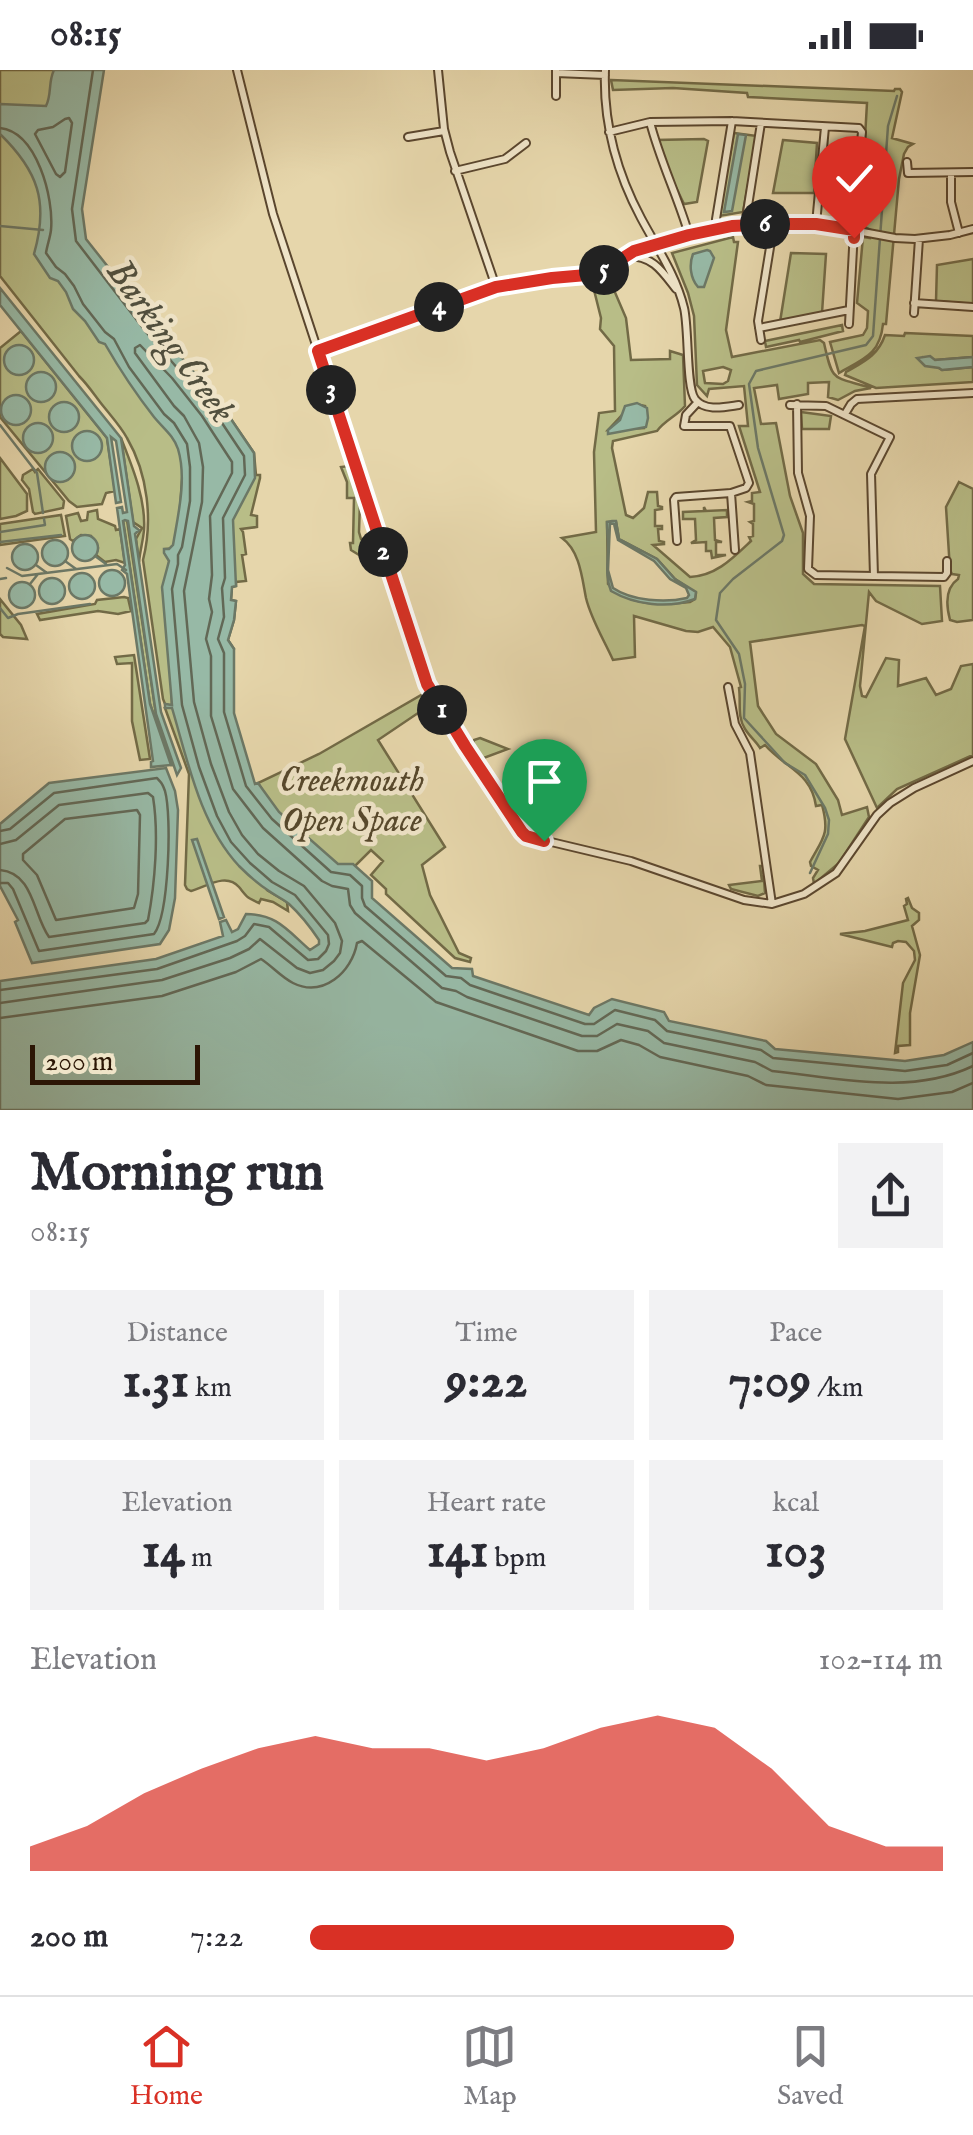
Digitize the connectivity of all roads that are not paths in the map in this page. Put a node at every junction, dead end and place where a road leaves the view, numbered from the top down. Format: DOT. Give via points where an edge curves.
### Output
graph roads {
  1 [pos="236,70"];
  2 [pos="438,70"];
  3 [pos="556,72"];
  4 [pos="605,73"];
  5 [pos="556,96"];
  6 [pos="732,120"];
  7 [pos="650,122"];
  8 [pos="762,122"];
  9 [pos="825,126"];
  10 [pos="444,131"];
  11 [pos="609,132"];
  12 [pos="408,136"];
  13 [pos="526,144"];
  14 [pos="907,162"];
  15 [pos="455,171"];
  16 [pos="973,172"];
  17 [pos="951,173"];
  18 [pos="774,224"];
  19 [pos="816,224"];
  20 [pos="746,225"];
  21 [pos="717,229"];
  22 [pos="973,229"];
  23 [pos="853,230"];
  24 [pos="959,233"];
  25 [pos="689,235"];
  26 [pos="919,239"];
  27 [pos="657,246"];
  28 [pos="624,257"];
  29 [pos="496,287"];
  30 [pos="680,294"];
  31 [pos="914,303"];
  32 [pos="973,307"];
  33 [pos="849,310"];
  34 [pos="914,314"];
  35 [pos="848,324"];
  36 [pos="759,328"];
  37 [pos="761,340"];
  38 [pos="318,351"];
  39 [pos="973,393"];
  40 [pos="698,402"];
  41 [pos="739,405"];
  42 [pos="845,414"];
  43 [pos="730,493"];
  44 [pos="677,541"];
  45 [pos="737,544"];
  46 [pos="947,562"];
  47 [pos="874,576"];
  48 [pos="728,687"];
  49 [pos="973,761"];
  50 [pos="772,904"];
  1 -- 38 [label="street"];
  2 -- 10 [label="street"];
  3 -- 4 [label="street"];
  3 -- 5 [label="street"];
  4 -- 11 [label="street"];
  6 -- 7 [label="street"];
  6 -- 8 [label="street"];
  6 -- 21 [label="street"];
  7 -- 11 [label="street"];
  7 -- 25 [label="street"];
  8 -- 9 [label="street"];
  8 -- 20 [label="street"];
  9 -- 19 [label="street"];
  9 -- 23 [label="street" via="862,132"];
  10 -- 12 [label="street"];
  10 -- 15 [label="street"];
  11 -- 27 [label="street" via="624,186"];
  13 -- 15 [label="street" via="505,158"];
  14 -- 17 [label="street" via="908,172"];
  15 -- 29 [label="street"];
  16 -- 17 [label="street"];
  17 -- 24 [label="street"];
  18 -- 19 [label="street"];
  18 -- 20 [label="street"];
  18 -- 36 [label="street"];
  19 -- 23 [label="street"];
  20 -- 21 [label="street"];
  21 -- 25 [label="street"];
  22 -- 24 [label="street"];
  23 -- 26 [label="street"];
  23 -- 33 [label="street"];
  24 -- 26 [label="street"];
  25 -- 27 [label="street"];
  26 -- 31 [label="street"];
  27 -- 28 [label="street"];
  27 -- 30 [label="street"];
  28 -- 29 [label="street" via="595,274"];
  28 -- 30 [label="street" via="654,262"];
  29 -- 38 [label="street"];
  30 -- 40 [label="street" via="690,390"];
  31 -- 32 [label="street"];
  31 -- 34 [label="street"];
  33 -- 35 [label="street"];
  33 -- 36 [label="street"];
  36 -- 37 [label="street"];
  38 -- 50 [label="street" via="427,684 522,832"];
  39 -- 42 [label="street" via="857,399"];
  40 -- 41 [label="street"];
  40 -- 43 [label="street" via="684,426 730,426 749,483"];
  42 -- 47 [label="street" via="890,437 871,474"];
  42 -- 47 [label="street" via="794,404 798,473 810,516 808,569 816,576"];
  43 -- 44 [label="street" via="676,496"];
  43 -- 45 [label="street"];
  46 -- 47 [label="street" via="944,577"];
  48 -- 50 [label="street" via="735,724 750,753"];
  49 -- 50 [label="street" via="890,803 836,872 804,894"];
}
